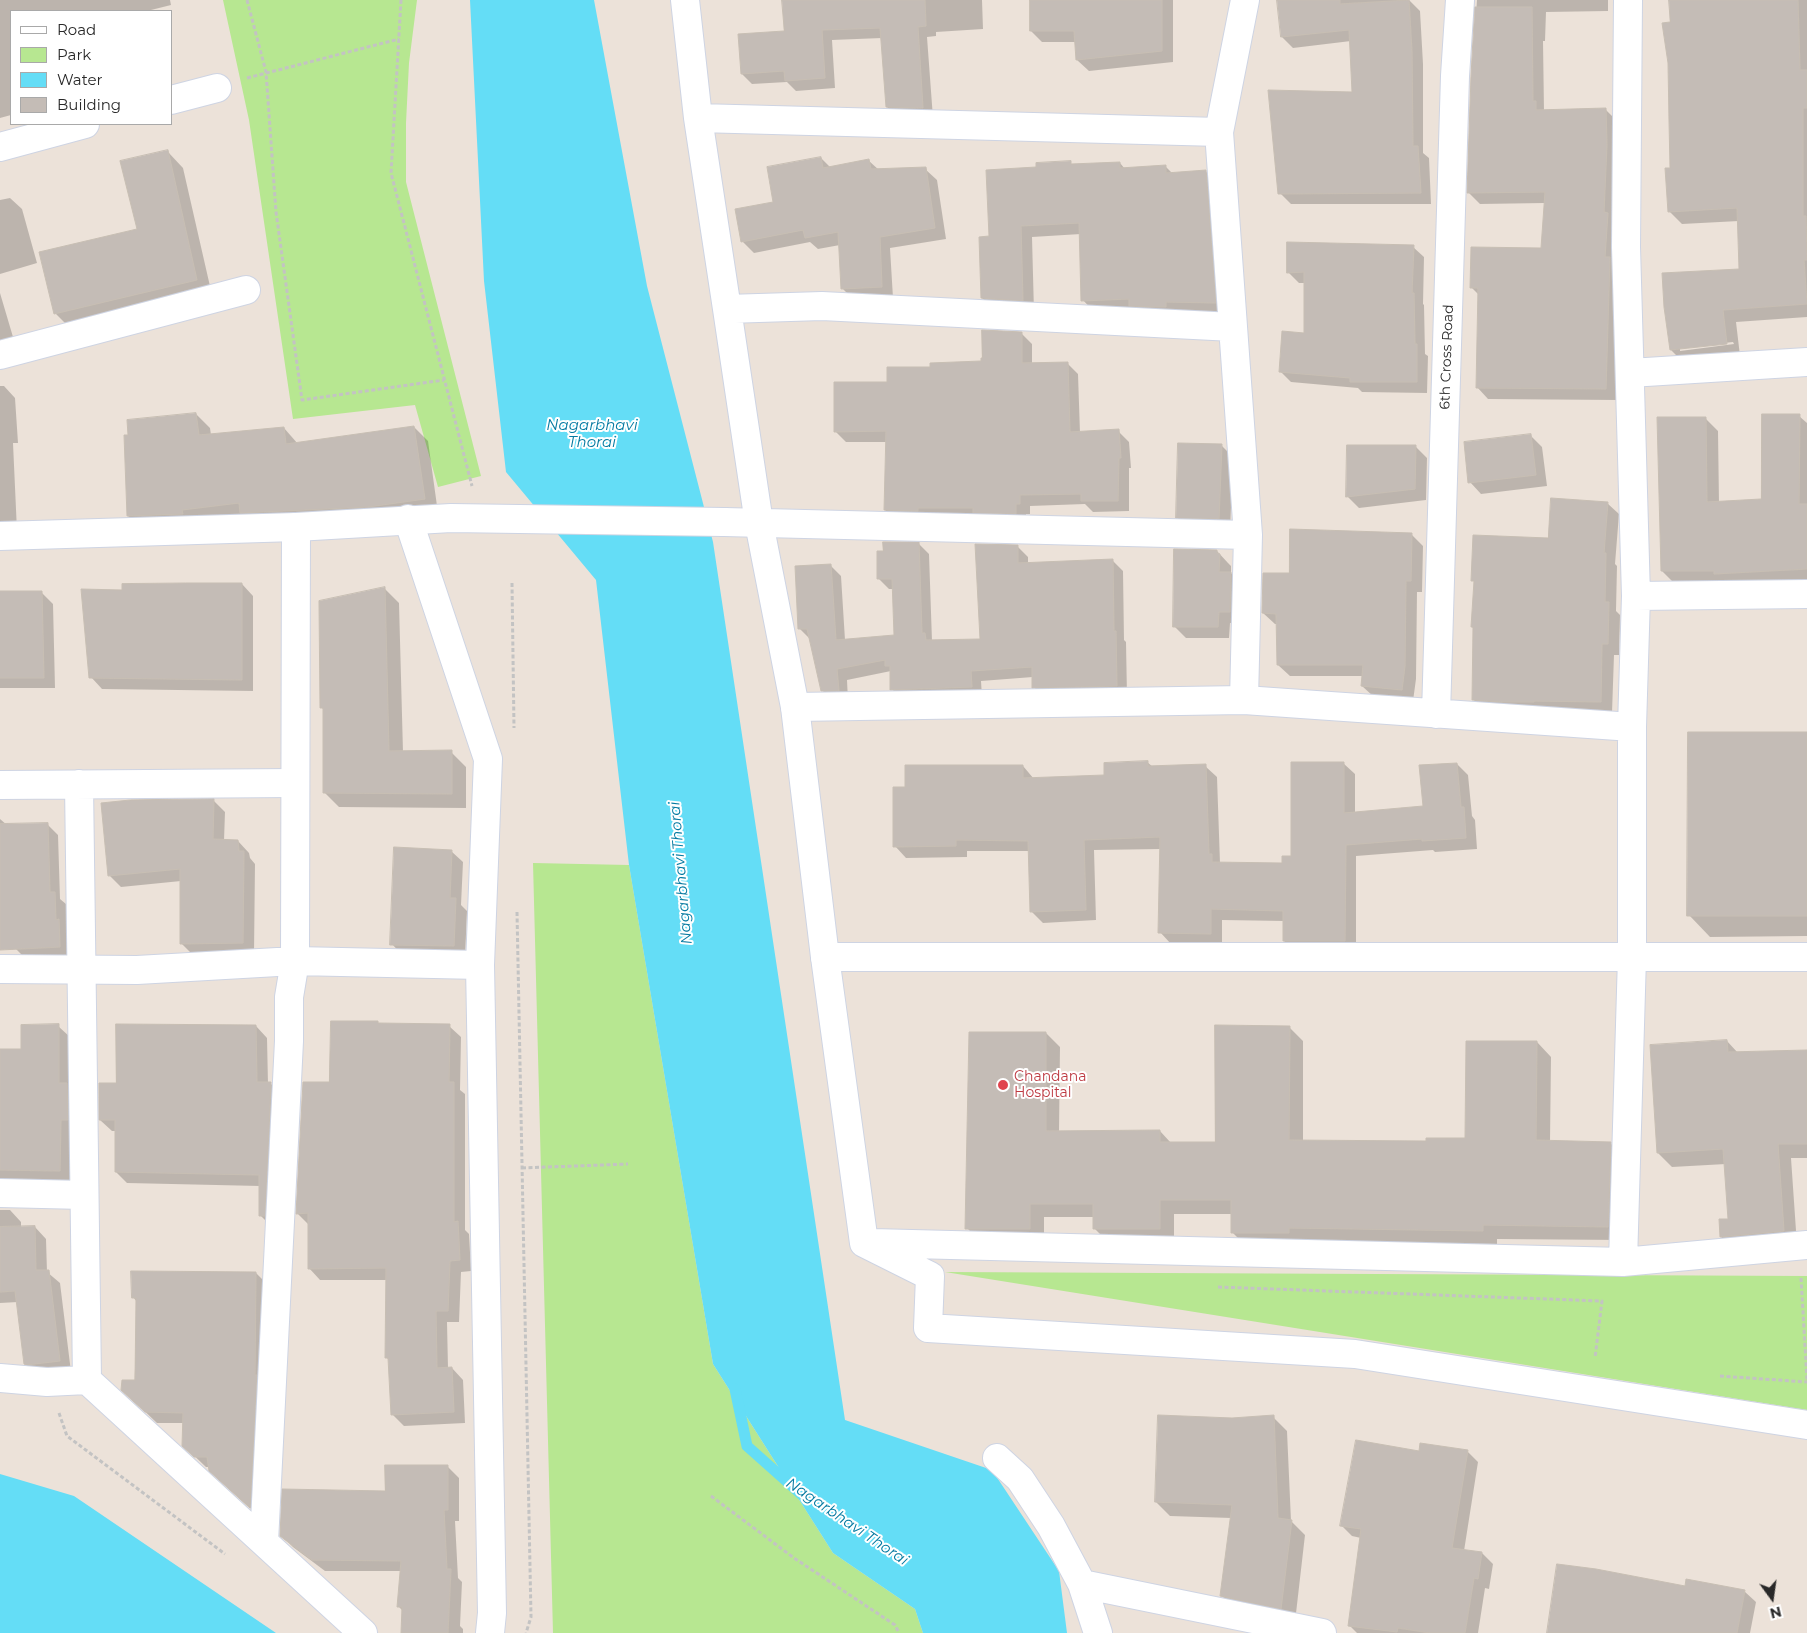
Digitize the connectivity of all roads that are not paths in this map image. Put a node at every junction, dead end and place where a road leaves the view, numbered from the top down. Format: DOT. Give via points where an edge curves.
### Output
graph roads {
  1 [pos="685,0"];
  2 [pos="1245,0"];
  3 [pos="1460,0"];
  4 [pos="1628,0"];
  5 [pos="217,88"];
  6 [pos="172,100"];
  7 [pos="698,118"];
  8 [pos="81,125"];
  9 [pos="1218,132"];
  10 [pos="0,147"];
  11 [pos="246,290"];
  12 [pos="728,308"];
  13 [pos="1232,328"];
  14 [pos="0,355"];
  15 [pos="1807,362"];
  16 [pos="1630,373"];
  17 [pos="408,519"];
  18 [pos="759,523"];
  19 [pos="296,528"];
  20 [pos="0,536"];
  21 [pos="1248,536"];
  22 [pos="1807,594"];
  23 [pos="1636,596"];
  24 [pos="1244,700"];
  25 [pos="794,707"];
  26 [pos="1436,714"];
  27 [pos="1632,726"];
  28 [pos="295,783"];
  29 [pos="79,784"];
  30 [pos="0,785"];
  31 [pos="825,957"];
  32 [pos="1632,957"];
  33 [pos="1807,957"];
  34 [pos="295,961"];
  35 [pos="480,965"];
  36 [pos="0,969"];
  37 [pos="81,969"];
  38 [pos="0,1193"];
  39 [pos="84,1194"];
  40 [pos="864,1243"];
  41 [pos="1803,1245"];
  42 [pos="1623,1262"];
  43 [pos="0,1378"];
  44 [pos="86,1380"];
  45 [pos="1807,1425"];
  46 [pos="997,1458"];
  47 [pos="264,1542"];
  48 [pos="1082,1584"];
  49 [pos="363,1633"];
  50 [pos="490,1633"];
  51 [pos="1098,1633"];
  52 [pos="1322,1633"];
  1 -- 7 [label="street"];
  2 -- 9 [label="street"];
  3 -- 26 [label="street, 6th Cross Road"];
  4 -- 16 [label="street" via="1626,247"];
  5 -- 6 [label="street"];
  7 -- 9 [label="street"];
  7 -- 12 [label="street"];
  8 -- 10 [label="street"];
  9 -- 13 [label="street"];
  11 -- 14 [label="street"];
  12 -- 13 [label="street" via="822,306"];
  12 -- 18 [label="street"];
  13 -- 21 [label="street"];
  15 -- 16 [label="street"];
  16 -- 23 [label="street"];
  17 -- 18 [label="street"];
  17 -- 19 [label="street"];
  17 -- 35 [label="street" via="488,759"];
  18 -- 21 [label="street"];
  18 -- 25 [label="street"];
  19 -- 20 [label="street"];
  19 -- 28 [label="street"];
  21 -- 24 [label="street"];
  22 -- 23 [label="street"];
  23 -- 27 [label="street"];
  24 -- 25 [label="street"];
  24 -- 26 [label="street"];
  25 -- 31 [label="street"];
  26 -- 27 [label="street"];
  27 -- 32 [label="street"];
  28 -- 29 [label="street"];
  28 -- 34 [label="street"];
  29 -- 30 [label="street"];
  29 -- 37 [label="street"];
  31 -- 32 [label="street"];
  31 -- 40 [label="street"];
  32 -- 33 [label="street"];
  32 -- 42 [label="street"];
  34 -- 35 [label="street"];
  34 -- 37 [label="street" via="137,970"];
  34 -- 47 [label="street" via="289,997"];
  35 -- 50 [label="street"];
  36 -- 37 [label="street"];
  37 -- 39 [label="street"];
  38 -- 39 [label="street"];
  39 -- 44 [label="street"];
  40 -- 42 [label="street"];
  40 -- 45 [label="street" via="930,1276 928,1328 1355,1354"];
  41 -- 42 [label="street"];
  43 -- 44 [label="street" via="47,1382"];
  44 -- 47 [label="street"];
  46 -- 48 [label="street" via="1020,1479 1051,1526"];
  47 -- 49 [label="street"];
  48 -- 51 [label="street"];
  48 -- 52 [label="street"];
}
